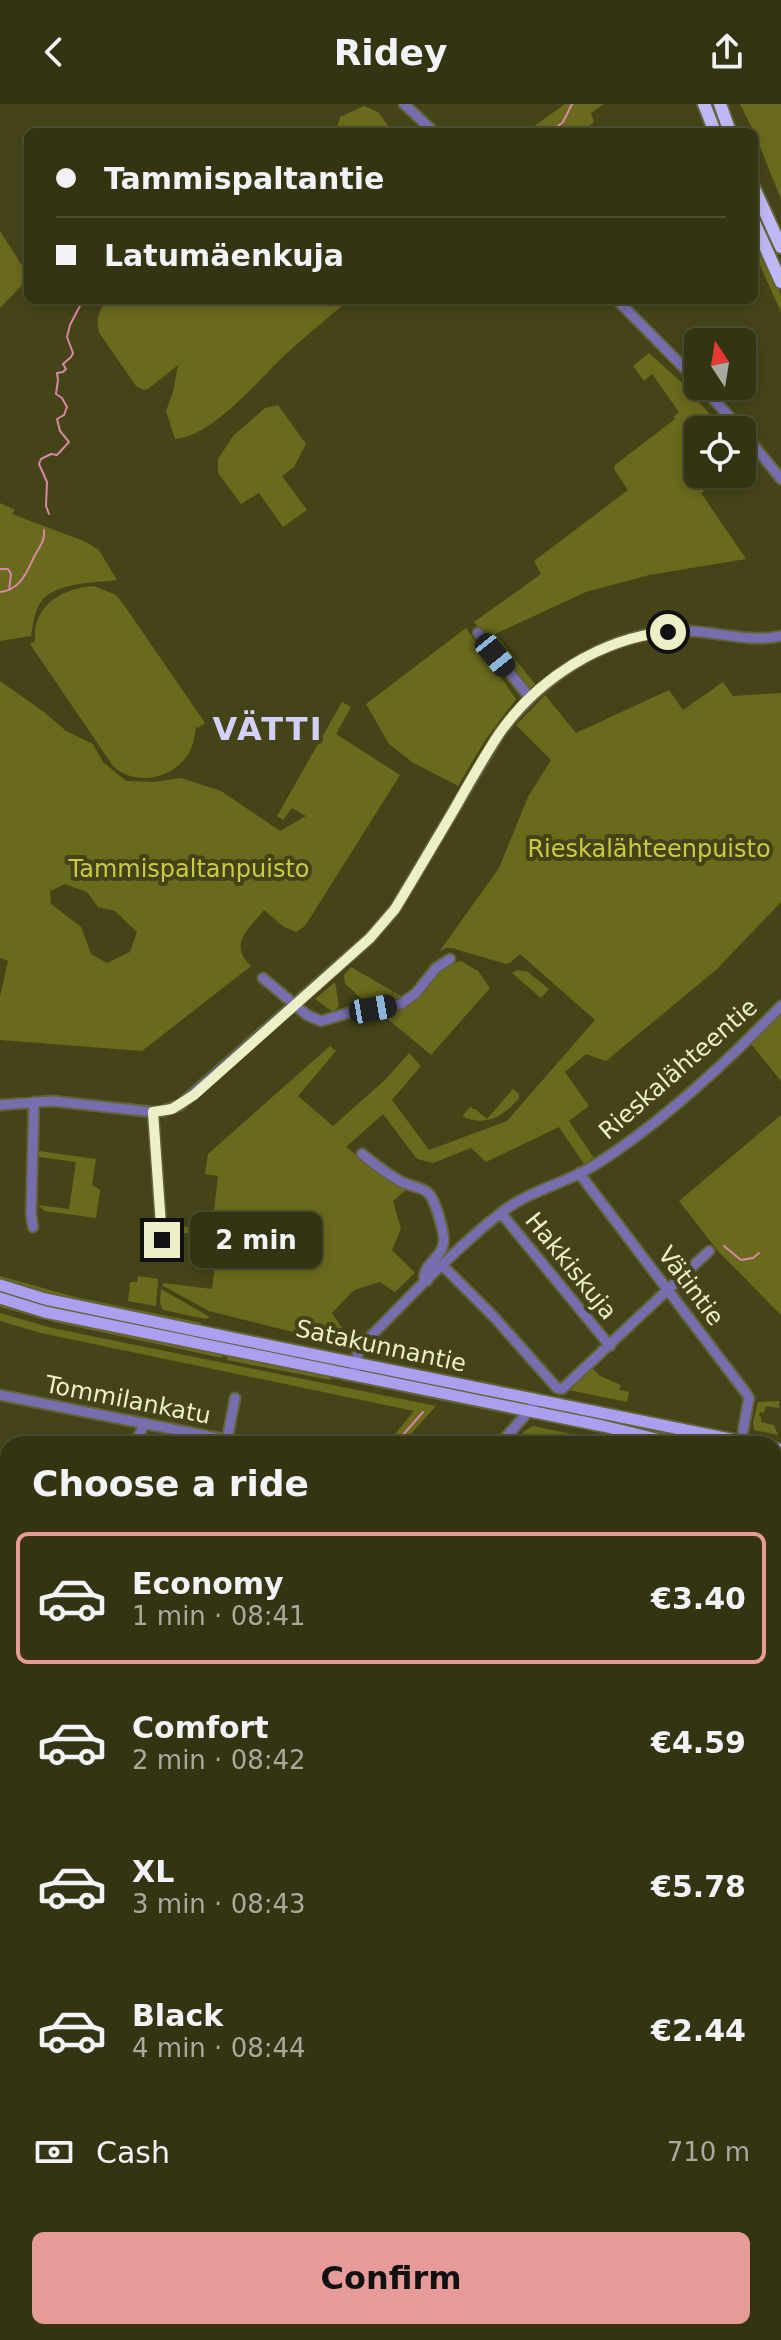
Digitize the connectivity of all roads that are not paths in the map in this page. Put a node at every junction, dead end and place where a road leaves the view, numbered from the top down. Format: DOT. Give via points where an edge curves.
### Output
graph roads {
  1 [pos="404,104"];
  2 [pos="704,104"];
  3 [pos="720,104"];
  4 [pos="430,128"];
  5 [pos="713,128"];
  6 [pos="729,128"];
  7 [pos="758,197"];
  8 [pos="758,231"];
  9 [pos="781,247"];
  10 [pos="781,282"];
  11 [pos="621,304"];
  12 [pos="684,368"];
  13 [pos="715,400"];
  14 [pos="729,416"];
  15 [pos="756,448"];
  16 [pos="781,479"];
  17 [pos="478,633"];
  18 [pos="781,636"];
  19 [pos="530,698"];
  20 [pos="450,959"];
  21 [pos="263,978"];
  22 [pos="296,1005"];
  23 [pos="781,1006"];
  24 [pos="34,1102"];
  25 [pos="0,1105"];
  26 [pos="153,1112"];
  27 [pos="362,1154"];
  28 [pos="579,1173"];
  29 [pos="501,1213"];
  30 [pos="33,1227"];
  31 [pos="162,1240"];
  32 [pos="709,1251"];
  33 [pos="443,1266"];
  34 [pos="427,1281"];
  35 [pos="0,1285"];
  36 [pos="668,1288"];
  37 [pos="0,1298"];
  38 [pos="610,1346"];
  39 [pos="354,1370"];
  40 [pos="0,1395"];
  41 [pos="235,1398"];
  42 [pos="538,1401"];
  43 [pos="529,1411"];
  44 [pos="144,1423"];
  45 [pos="681,1430"];
  46 [pos="743,1431"];
  47 [pos="138,1436"];
  48 [pos="207,1436"];
  49 [pos="228,1436"];
  50 [pos="507,1436"];
  51 [pos="641,1436"];
  52 [pos="679,1436"];
  53 [pos="712,1436"];
  1 -- 4 [label="street"];
  2 -- 5 [label="highway"];
  3 -- 6 [label="highway"];
  7 -- 9 [label="highway"];
  8 -- 10 [label="highway"];
  11 -- 12 [label="street"];
  13 -- 14 [label="street"];
  15 -- 16 [label="street"];
  17 -- 19 [label="street"];
  18 -- 19 [label="street" via="750,639 684,631 645,635 576,663"];
  19 -- 22 [label="street" via="499,734 395,909"];
  20 -- 22 [label="street" via="406,1002 321,1021"];
  21 -- 22 [label="street"];
  22 -- 26 [label="street" via="186,1101"];
  23 -- 28 [label="street, Rieskalähteentie" via="681,1100"];
  24 -- 25 [label="street"];
  24 -- 26 [label="street"];
  24 -- 30 [label="street"];
  26 -- 31 [label="street"];
  27 -- 34 [label="street" via="396,1179 426,1190 433,1200 444,1244 426,1266"];
  28 -- 29 [label="street, Rieskalähteentie"];
  28 -- 36 [label="street, Vätintie"];
  29 -- 33 [label="street, Rieskalähteentie"];
  29 -- 38 [label="street, Hakkiskuja"];
  32 -- 36 [label="street"];
  33 -- 34 [label="street, Rieskalähteentie"];
  33 -- 38 [label="street" via="557,1388"];
  34 -- 39 [label="street, Rieskalähteentie" via="365,1342"];
  35 -- 39 [label="main road, Satakunnantie"];
  36 -- 38 [label="street"];
  36 -- 46 [label="street, Vätintie" via="749,1398"];
  37 -- 39 [label="main road, Satakunnantie" via="45,1312"];
  39 -- 42 [label="main road, Satakunnantie"];
  39 -- 43 [label="main road, Satakunnantie"];
  40 -- 44 [label="street, Tommilankatu"];
  41 -- 49 [label="street"];
  42 -- 43 [label="street"];
  42 -- 45 [label="main road, Satakunnantie"];
  43 -- 50 [label="street"];
  43 -- 51 [label="main road, Satakunnantie"];
  44 -- 47 [label="street"];
  44 -- 48 [label="street, Tommilankatu"];
  45 -- 52 [label="street"];
  45 -- 53 [label="main road, Satakunnantie"];
}
